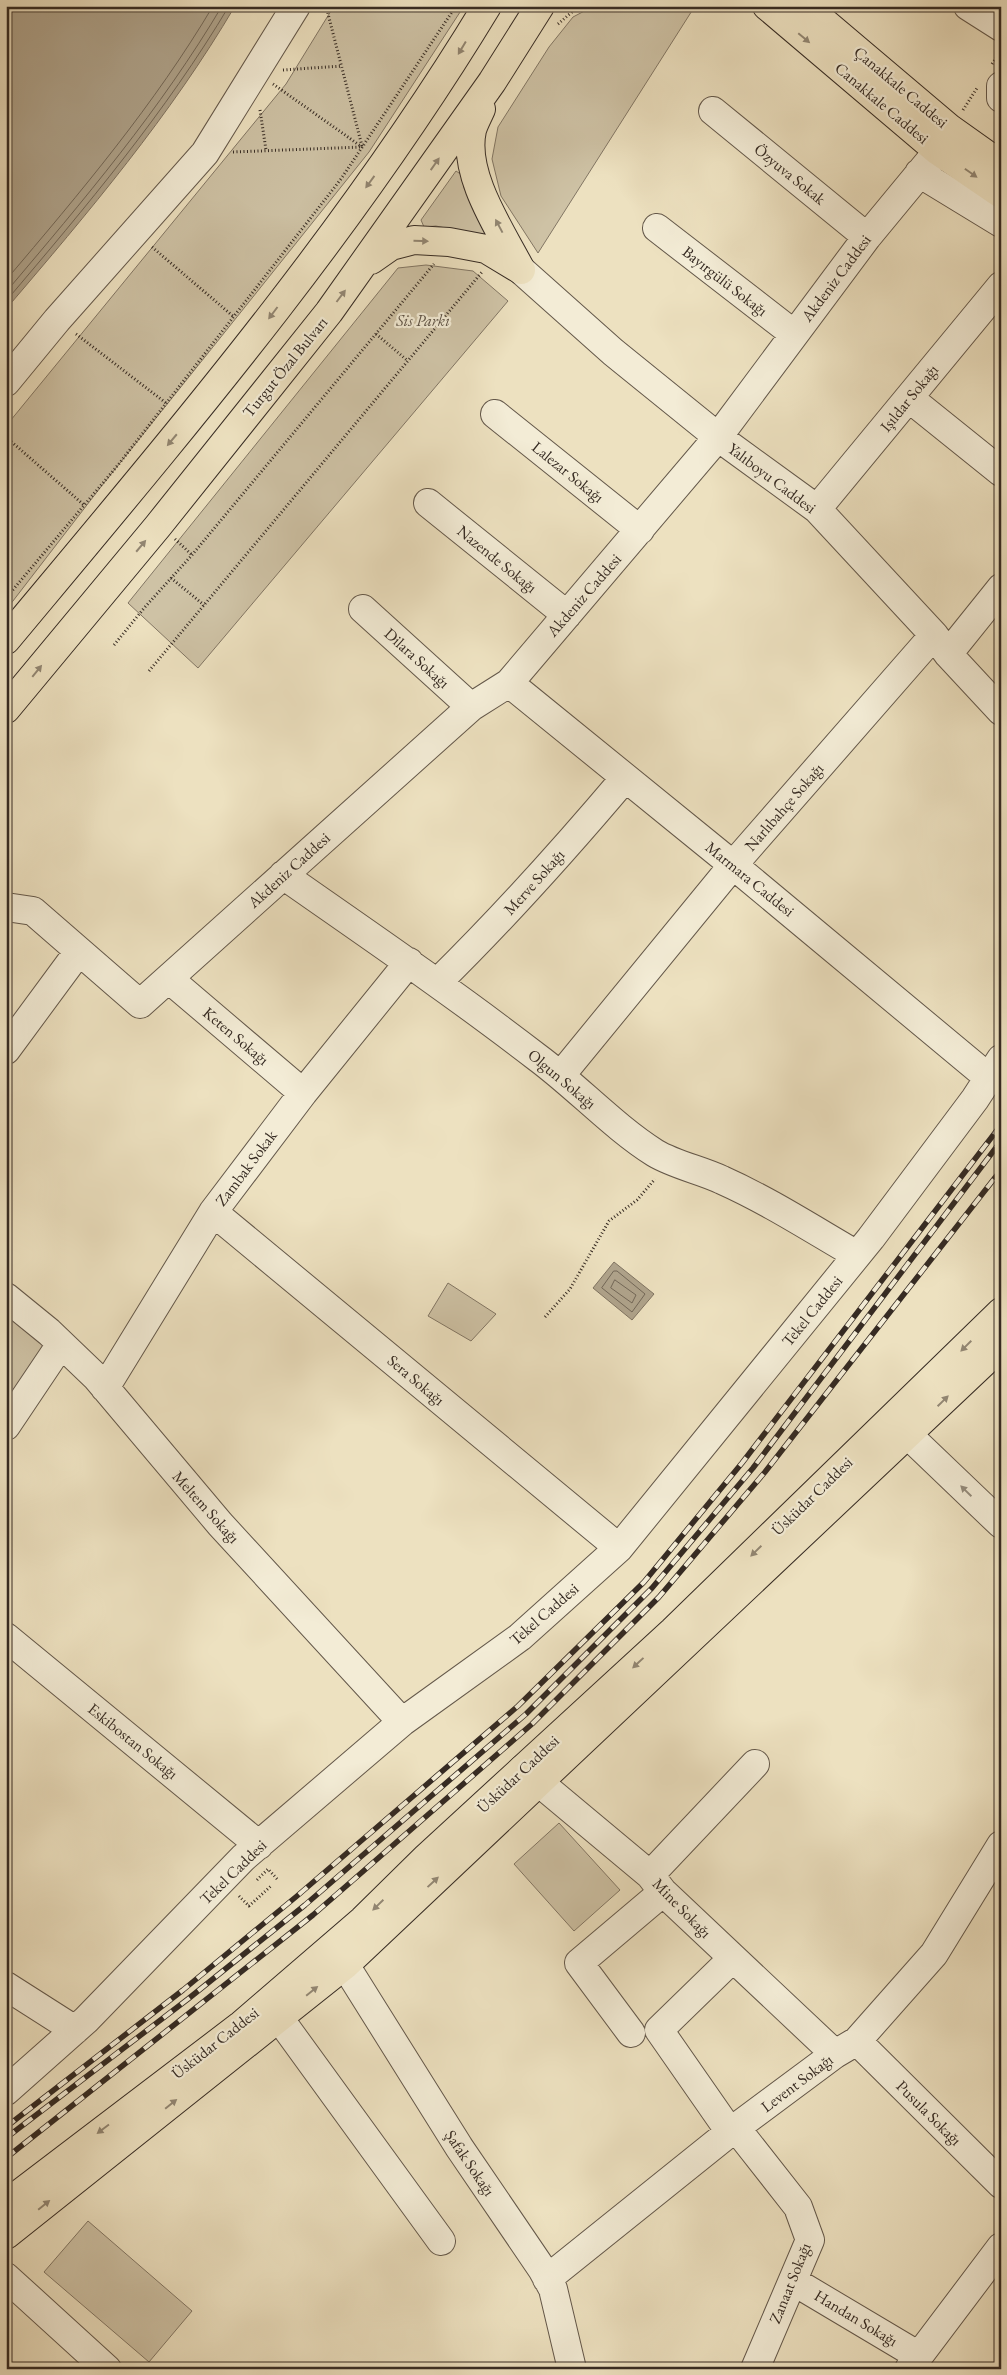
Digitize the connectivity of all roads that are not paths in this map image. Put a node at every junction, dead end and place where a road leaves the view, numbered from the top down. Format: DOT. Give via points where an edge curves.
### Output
graph roads {
  1 [pos="296,6"];
  2 [pos="487,6"];
  3 [pos="556,6"];
  4 [pos="767,6"];
  5 [pos="805,6"];
  6 [pos="968,6"];
  7 [pos="533,16"];
  8 [pos="1001,26"];
  9 [pos="492,82"];
  10 [pos="713,111"];
  11 [pos="938,151"];
  12 [pos="1001,165"];
  13 [pos="919,173"];
  14 [pos="1001,194"];
  15 [pos="1001,223"];
  16 [pos="656,228"];
  17 [pos="867,237"];
  18 [pos="362,267"];
  19 [pos="521,270"];
  20 [pos="1001,286"];
  21 [pos="794,334"];
  22 [pos="6,382"];
  23 [pos="908,398"];
  24 [pos="495,414"];
  25 [pos="718,437"];
  26 [pos="1001,472"];
  27 [pos="428,503"];
  28 [pos="817,510"];
  29 [pos="640,530"];
  30 [pos="1001,588"];
  31 [pos="363,608"];
  32 [pos="567,615"];
  33 [pos="6,640"];
  34 [pos="941,644"];
  35 [pos="509,683"];
  36 [pos="471,707"];
  37 [pos="6,709"];
  38 [pos="1001,711"];
  39 [pos="625,778"];
  40 [pos="733,865"];
  41 [pos="283,875"];
  42 [pos="6,907"];
  43 [pos="79,951"];
  44 [pos="409,962"];
  45 [pos="168,978"];
  46 [pos="438,982"];
  47 [pos="6,1050"];
  48 [pos="995,1069"];
  49 [pos="561,1075"];
  50 [pos="303,1092"];
  51 [pos="213,1212"];
  52 [pos="857,1255"];
  53 [pos="6,1297"];
  54 [pos="1001,1312"];
  55 [pos="61,1344"];
  56 [pos="1001,1346"];
  57 [pos="105,1388"];
  58 [pos="6,1426"];
  59 [pos="900,1427"];
  60 [pos="1001,1524"];
  61 [pos="619,1548"];
  62 [pos="6,1637"];
  63 [pos="402,1722"];
  64 [pos="755,1764"];
  65 [pos="531,1775"];
  66 [pos="259,1845"];
  67 [pos="1001,1845"];
  68 [pos="657,1884"];
  69 [pos="733,1958"];
  70 [pos="345,1966"];
  71 [pos="6,1986"];
  72 [pos="279,2018"];
  73 [pos="75,2030"];
  74 [pos="631,2033"];
  75 [pos="846,2048"];
  76 [pos="6,2091"];
  77 [pos="733,2130"];
  78 [pos="1001,2184"];
  79 [pos="6,2204"];
  80 [pos="6,2235"];
  81 [pos="441,2241"];
  82 [pos="1001,2247"];
  83 [pos="6,2277"];
  84 [pos="547,2279"];
  85 [pos="793,2281"];
  86 [pos="914,2362"];
  87 [pos="107,2369"];
  88 [pos="572,2369"];
  89 [pos="756,2369"];
  1 -- 22 [label="street" via="205,153"];
  2 -- 33 [label="main road, one-way" via="403,137 267,321"];
  3 -- 7 [label="main road"];
  4 -- 11 [label="main road, Canakkale Caddesi, one-way"];
  5 -- 12 [label="main road, Çanakkale Caddesi" via="949,128"];
  6 -- 8 [label="street"];
  7 -- 9 [label="main road, Turgut Özal Bulvarı"];
  18 -- 9 [label="main road, Turgut Özal Bulvarı, one-way"];
  19 -- 9 [label="main road, one-way" via="478,188 471,152 472,131"];
  10 -- 17 [label="street, Özyuva Sokak"];
  11 -- 13 [label="street, Akdeniz Caddesi"];
  11 -- 14 [label="main road, Canakkale Caddesi, one-way"];
  13 -- 15 [label="street"];
  13 -- 17 [label="street, Akdeniz Caddesi"];
  16 -- 21 [label="street, Bayırgülü Sokağı"];
  17 -- 21 [label="street, Akdeniz Caddesi"];
  18 -- 19 [label="main road, one-way" via="391,246 414,240 486,249"];
  37 -- 18 [label="main road, Turgut Özal Bulvarı, one-way" via="176,504"];
  19 -- 25 [label="street, Yalıboyu Caddesi" via="613,352"];
  20 -- 23 [label="street, Işıldar Sokağı"];
  21 -- 25 [label="street, Akdeniz Caddesi"];
  23 -- 26 [label="street"];
  23 -- 28 [label="street, Işıldar Sokağı"];
  24 -- 29 [label="street, Lalezar Sokağı"];
  25 -- 28 [label="street, Yalıboyu Caddesi"];
  25 -- 29 [label="street, Akdeniz Caddesi"];
  27 -- 32 [label="street, Nazende Sokağı"];
  28 -- 34 [label="street, Yalıboyu Caddesi"];
  29 -- 32 [label="street, Akdeniz Caddesi"];
  30 -- 34 [label="street, Narlıbahçe Sokağı"];
  31 -- 36 [label="street, Dilara Sokağı"];
  32 -- 35 [label="street, Akdeniz Caddesi"];
  34 -- 38 [label="street, Yalıboyu Caddesi"];
  34 -- 40 [label="street, Narlıbahçe Sokağı"];
  35 -- 36 [label="street, Akdeniz Caddesi"];
  35 -- 39 [label="street, Marmara Caddesi"];
  36 -- 41 [label="street, Akdeniz Caddesi"];
  39 -- 40 [label="street, Marmara Caddesi"];
  39 -- 46 [label="street, Merve Sokağı" via="550,866"];
  40 -- 48 [label="street, Marmara Caddesi"];
  40 -- 49 [label="street, Narlıbahçe Sokağı"];
  41 -- 44 [label="street, Olgun Sokağı"];
  41 -- 45 [label="street, Akdeniz Caddesi"];
  42 -- 43 [label="street" via="33,911"];
  43 -- 45 [label="street, Akdeniz Caddesi" via="140,1004"];
  43 -- 47 [label="street"];
  44 -- 46 [label="street, Olgun Sokağı"];
  44 -- 50 [label="street, Zambak Sokak"];
  45 -- 50 [label="street, Keten Sokağı"];
  46 -- 49 [label="street, Olgun Sokağı"];
  48 -- 52 [label="street, Tekel Caddesi"];
  49 -- 52 [label="street, Olgun Sokağı" via="656,1154 721,1179 778,1207"];
  50 -- 51 [label="street, Zambak Sokak"];
  51 -- 57 [label="street, Zambak Sokak"];
  51 -- 61 [label="street, Sera Sokağı"];
  52 -- 61 [label="street, Tekel Caddesi"];
  53 -- 55 [label="street, Meltem Sokağı"];
  54 -- 59 [label="main road, Üsküdar Caddesi, one-way"];
  55 -- 57 [label="street, Meltem Sokağı"];
  55 -- 58 [label="street"];
  59 -- 56 [label="main road, Üsküdar Caddesi, one-way"];
  57 -- 63 [label="street, Meltem Sokağı" via="220,1524"];
  60 -- 59 [label="street, one-way"];
  59 -- 65 [label="main road, Üsküdar Caddesi"];
  61 -- 63 [label="street, Tekel Caddesi" via="520,1637"];
  62 -- 66 [label="street, Eskibostan Sokağı"];
  63 -- 66 [label="street, Tekel Caddesi"];
  64 -- 68 [label="street"];
  65 -- 68 [label="street, Mine Sokağı"];
  70 -- 65 [label="main road, Üsküdar Caddesi, one-way"];
  65 -- 79 [label="main road, Üsküdar Caddesi, one-way" via="240,2026"];
  66 -- 73 [label="street, Tekel Caddesi"];
  67 -- 75 [label="street, Levent Sokağı" via="934,1954"];
  68 -- 69 [label="street, Mine Sokağı"];
  68 -- 74 [label="street" via="579,1963"];
  69 -- 75 [label="street, Mine Sokağı"];
  69 -- 77 [label="street, Zanaat Sokağı" via="659,2030"];
  72 -- 70 [label="main road, Üsküdar Caddesi, one-way"];
  70 -- 84 [label="street, Şafak Sokağı" via="459,2148"];
  71 -- 73 [label="street"];
  80 -- 72 [label="main road, Üsküdar Caddesi, one-way"];
  72 -- 81 [label="street"];
  73 -- 76 [label="street, Tekel Caddesi"];
  75 -- 77 [label="street, Levent Sokağı"];
  75 -- 78 [label="street, Pusula Sokağı"];
  77 -- 84 [label="street, Levent Sokağı"];
  77 -- 85 [label="street, Zanaat Sokağı" via="798,2207 810,2240"];
  82 -- 86 [label="street"];
  83 -- 87 [label="street"];
  84 -- 88 [label="street, Şafak Sokağı" via="553,2290"];
  85 -- 86 [label="street, Handan Sokağı"];
  85 -- 89 [label="street, Zanaat Sokağı"];
}
